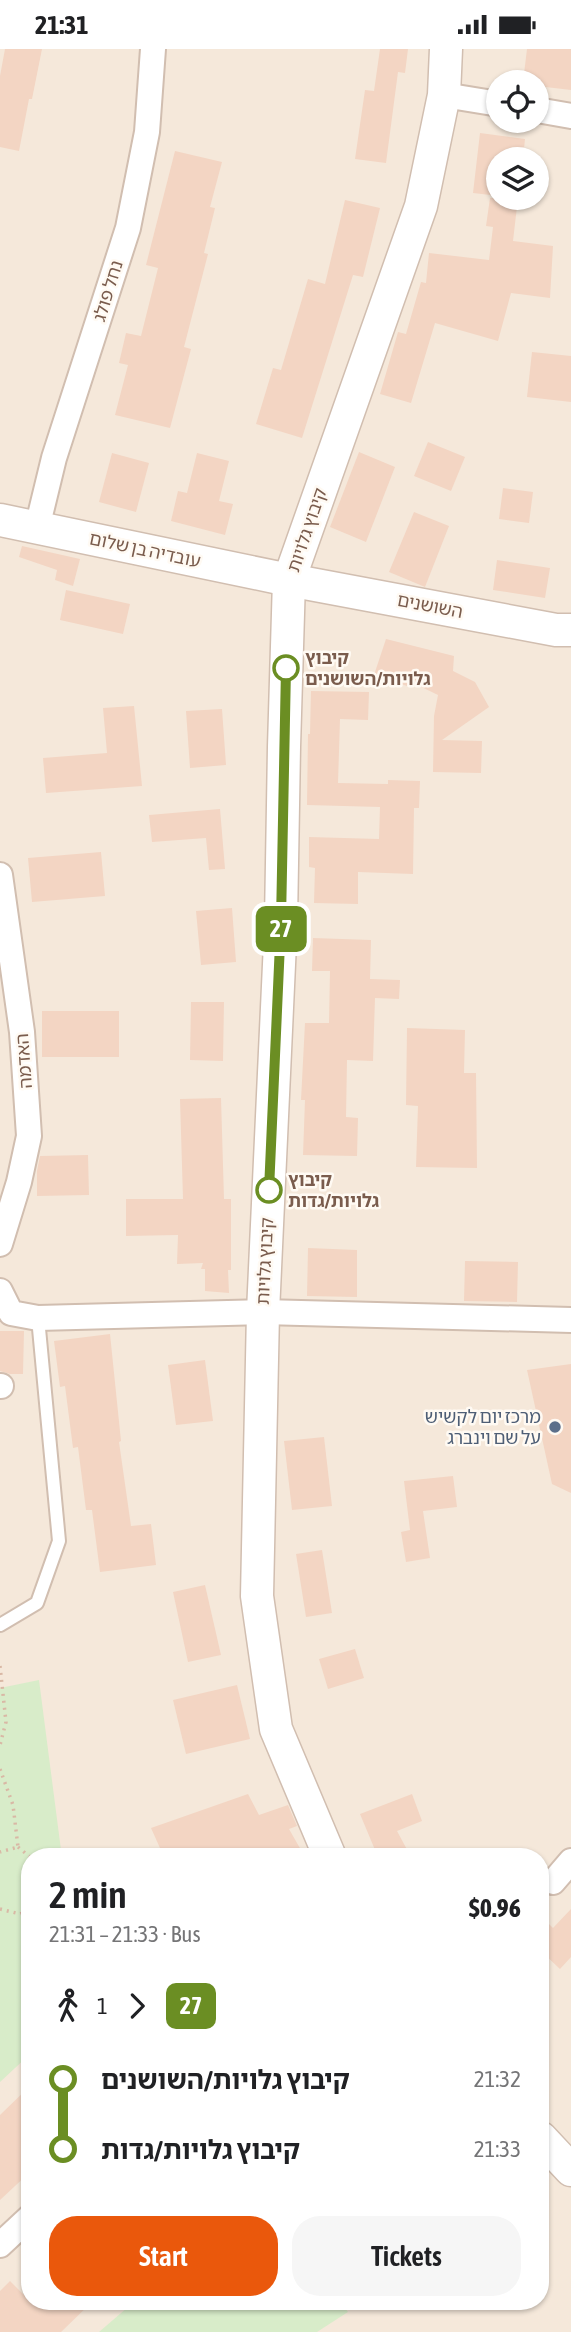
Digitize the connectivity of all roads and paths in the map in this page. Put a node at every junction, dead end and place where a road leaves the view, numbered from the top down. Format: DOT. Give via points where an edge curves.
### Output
graph roads {
  1 [pos="153,49"];
  2 [pos="446,49"];
  3 [pos="443,95"];
  4 [pos="486,102"];
  5 [pos="549,112"];
  6 [pos="571,116"];
  7 [pos="0,520"];
  8 [pos="37,528"];
  9 [pos="289,580"];
  10 [pos="571,631"];
  11 [pos="0,875"];
  12 [pos="0,1244"];
  13 [pos="0,1291"];
  14 [pos="263,1312"];
  15 [pos="38,1318"];
  16 [pos="571,1321"];
  17 [pos="0,1625"];
  18 [pos="0,1666"];
  19 [pos="0,1745"];
  20 [pos="0,1769"];
  21 [pos="18,1847"];
  22 [pos="326,1848"];
  23 [pos="21,1850"];
  24 [pos="0,1852"];
  25 [pos="571,1861"];
  26 [pos="553,1882"];
  27 [pos="0,1909"];
  28 [pos="21,1914"];
  29 [pos="549,2147"];
  30 [pos="571,2170"];
  31 [pos="21,2225"];
  32 [pos="0,2245"];
  1 -- 8 [label="street, נחל פולג" via="147,132 128,228 54,458"];
  2 -- 3 [label="street, קיבוץ גלויות"];
  3 -- 4 [label="street"];
  3 -- 9 [label="street, קיבוץ גלויות" via="421,206"];
  5 -- 6 [label="street"];
  7 -- 8 [label="street, עובדיה בן שלום"];
  8 -- 9 [label="street, עובדיה בן שלום"];
  9 -- 10 [label="street, השושנים"];
  9 -- 14 [label="street, קיבוץ גלויות" via="281,921"];
  11 -- 12 [label="street, האדמה" via="22,1032 29,1136"];
  13 -- 15 [label="street" via="11,1313"];
  14 -- 15 [label="street"];
  14 -- 16 [label="street"];
  14 -- 22 [label="street, קיבוץ גלויות" via="257,1596 276,1730"];
  15 -- 17 [label="lane" via="59,1541 37,1602"];
  18 -- 19 [label="path" via="6,1722"];
  20 -- 21 [label="path" via="13,1805"];
  21 -- 23 [label="path"];
  21 -- 24 [label="path"];
  25 -- 26 [label="street"];
  27 -- 28 [label="path"];
  29 -- 30 [label="street"];
  31 -- 32 [label="street"];
}
